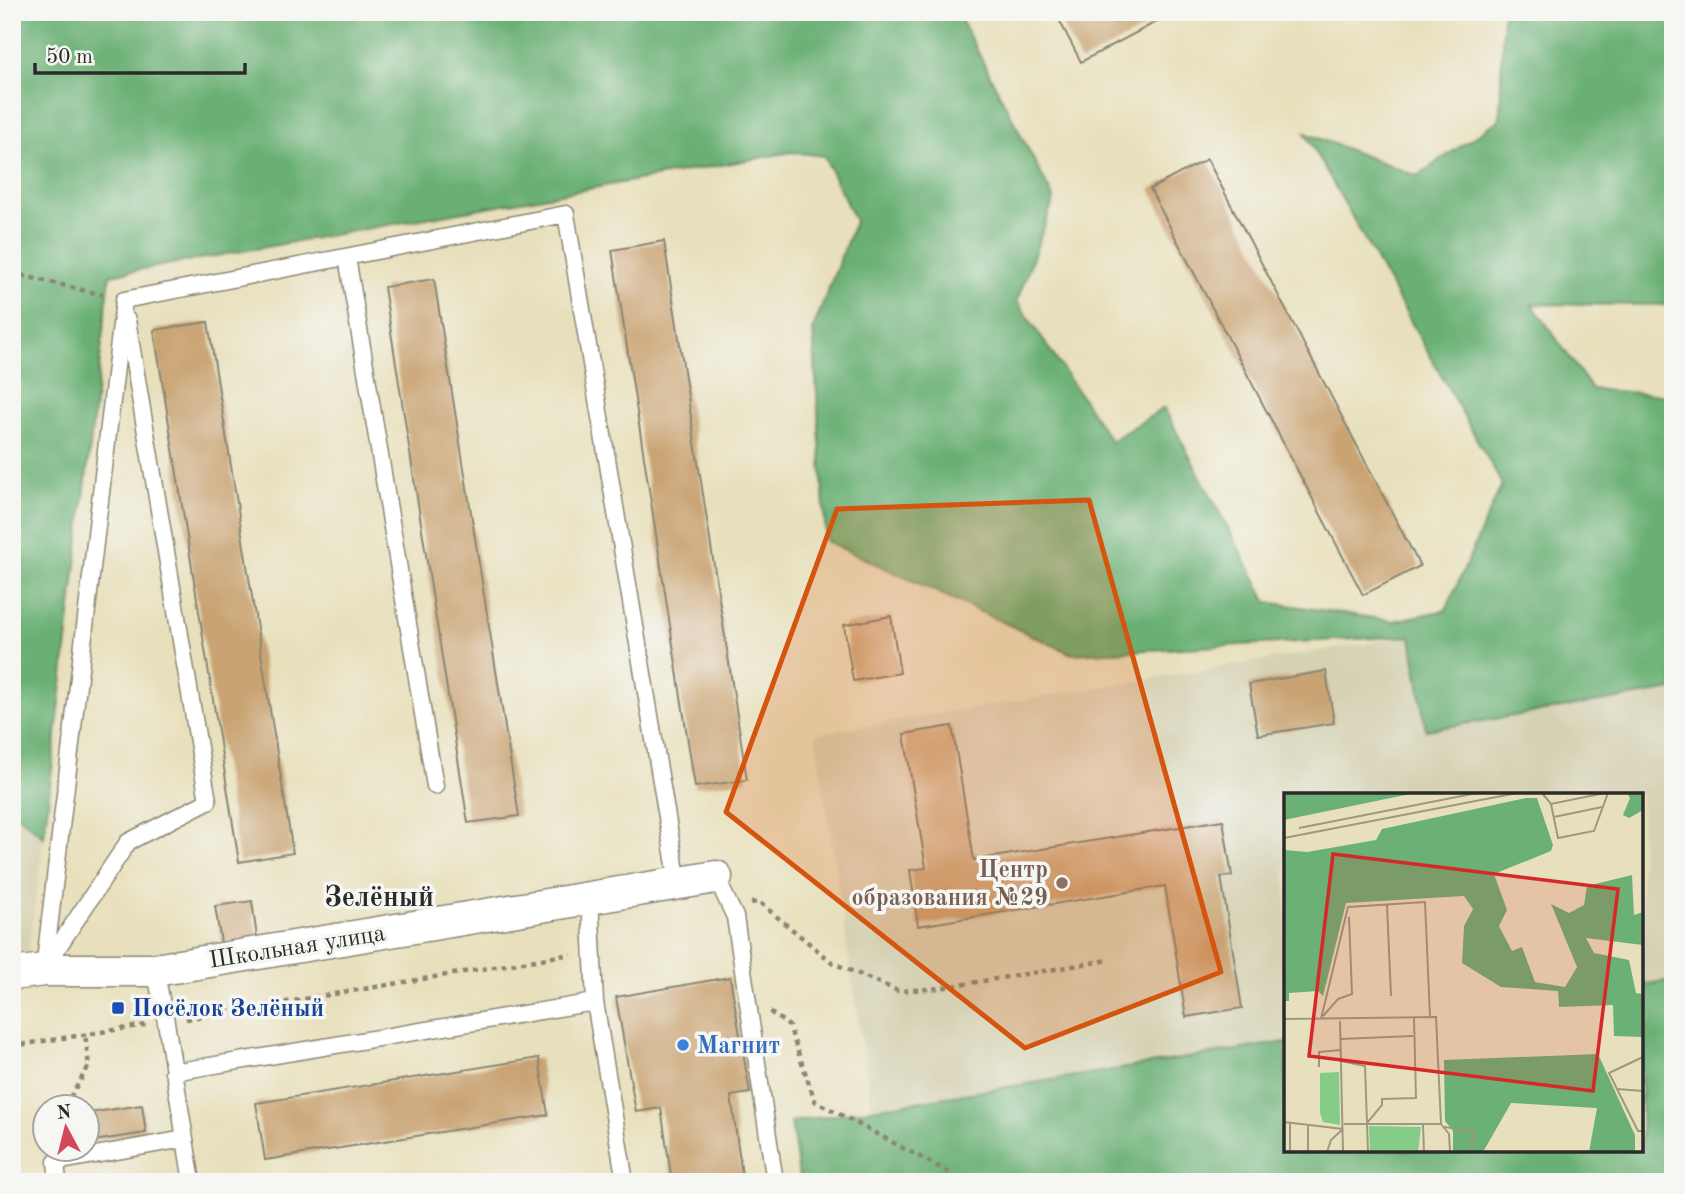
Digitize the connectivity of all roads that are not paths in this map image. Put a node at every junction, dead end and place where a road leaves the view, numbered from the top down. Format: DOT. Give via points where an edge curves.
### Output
graph roads {
  1 [pos="346,257"];
  2 [pos="124,300"];
  3 [pos="435,786"];
  4 [pos="678,883"];
  5 [pos="722,891"];
  6 [pos="590,898"];
  7 [pos="44,970"];
  8 [pos="155,970"];
  9 [pos="12,974"];
  10 [pos="595,1002"];
  11 [pos="173,1072"];
  12 [pos="184,1139"];
  13 [pos="58,1182"];
  14 [pos="191,1182"];
  15 [pos="625,1182"];
  16 [pos="775,1182"];
  1 -- 2 [label="lane"];
  1 -- 3 [label="lane"];
  1 -- 4 [label="lane" via="566,214"];
  2 -- 7 [label="lane"];
  2 -- 7 [label="lane" via="208,801 128,842"];
  4 -- 5 [label="street, Школьная улица"];
  4 -- 6 [label="street, Школьная улица"];
  5 -- 16 [label="lane" via="735,917"];
  6 -- 8 [label="street, Школьная улица"];
  6 -- 10 [label="lane"];
  7 -- 8 [label="street, Школьная улица"];
  7 -- 9 [label="street, Школьная улица"];
  8 -- 11 [label="lane"];
  10 -- 11 [label="lane"];
  10 -- 15 [label="lane"];
  11 -- 12 [label="lane"];
  12 -- 13 [label="lane" via="55,1162"];
  12 -- 14 [label="lane"];
}
